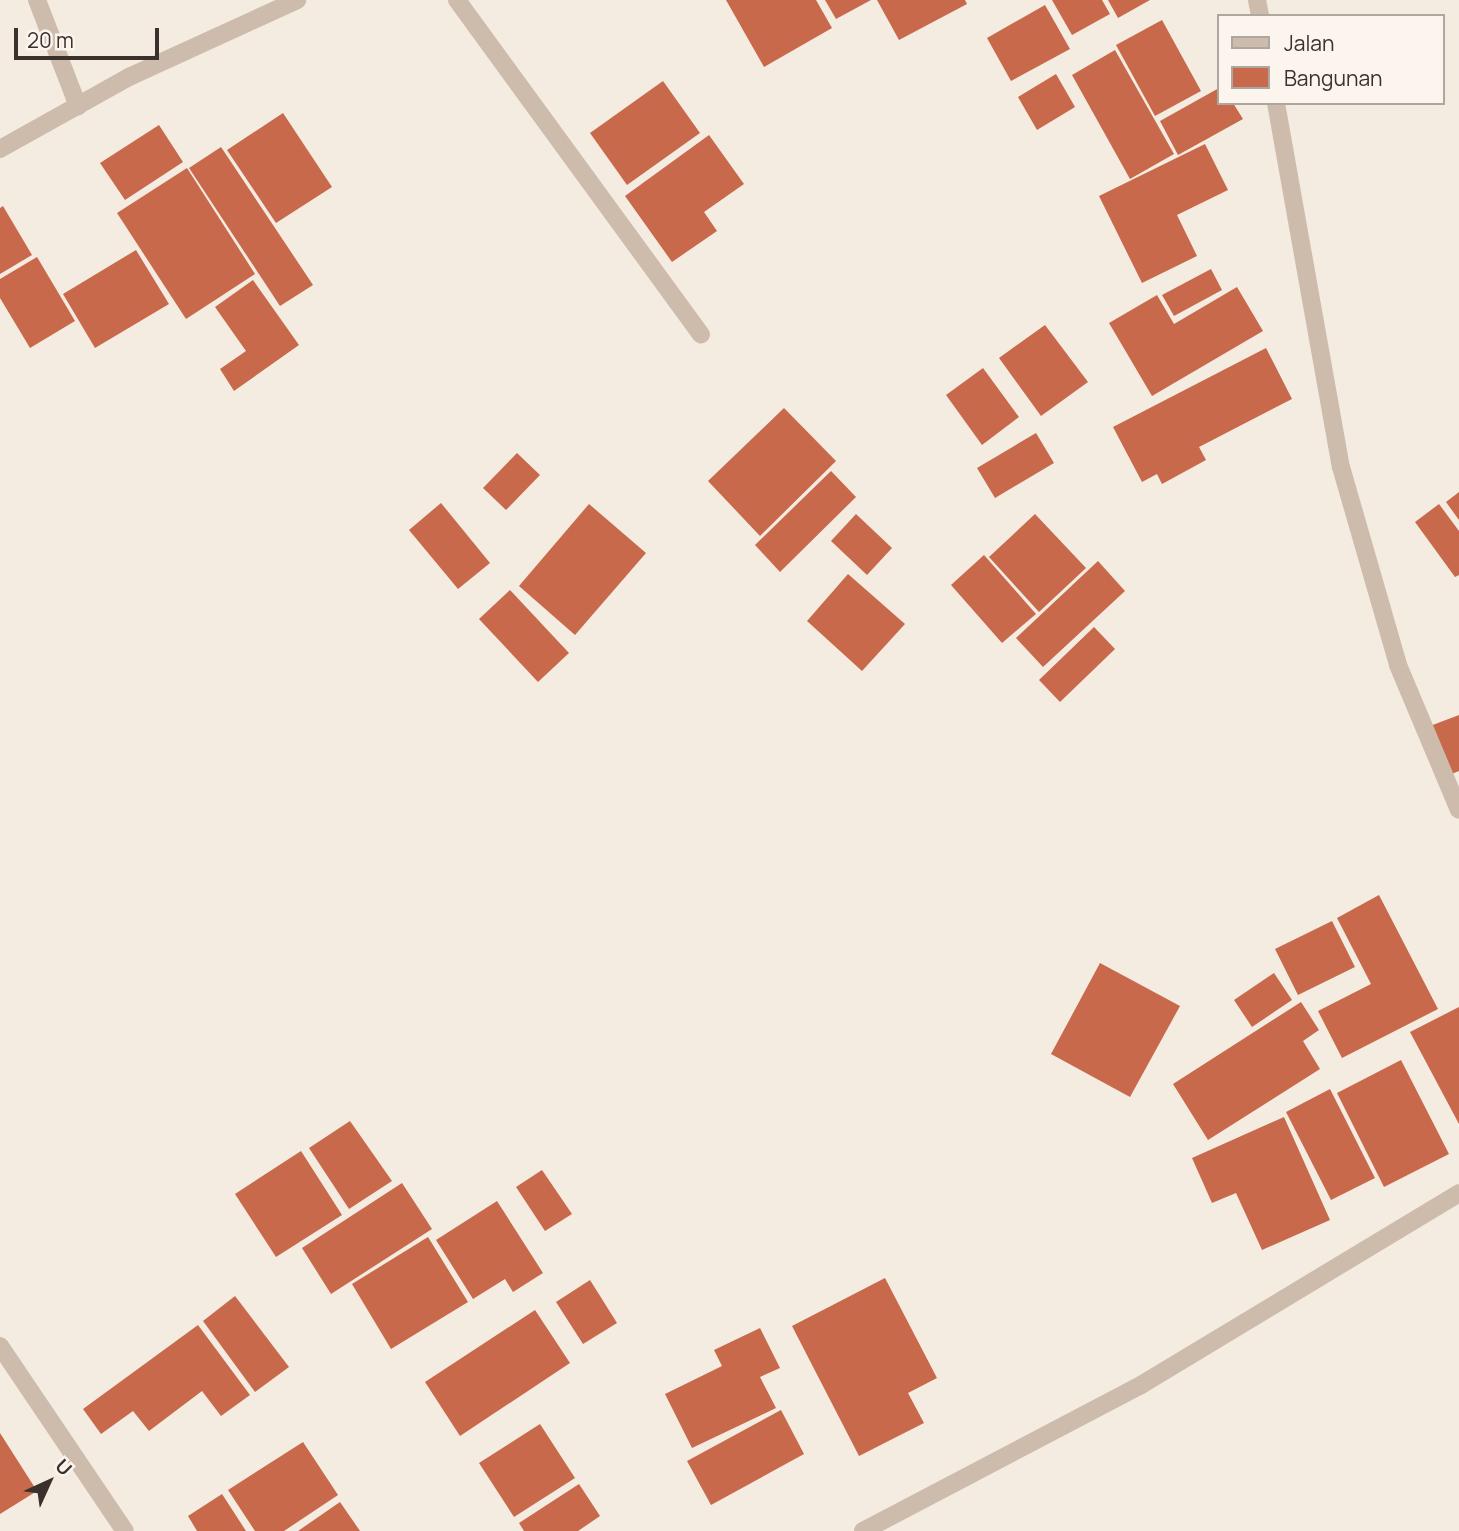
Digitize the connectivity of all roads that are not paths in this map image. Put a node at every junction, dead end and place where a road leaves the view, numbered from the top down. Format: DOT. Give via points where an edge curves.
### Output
graph roads {
  1 [pos="37,0"];
  2 [pos="297,0"];
  3 [pos="457,0"];
  4 [pos="1276,105"];
  5 [pos="78,106"];
  6 [pos="0,149"];
  7 [pos="701,334"];
  8 [pos="1459,810"];
  9 [pos="1459,1193"];
  10 [pos="0,1346"];
  11 [pos="125,1531"];
  12 [pos="863,1531"];
  1 -- 5 [label="street"];
  2 -- 5 [label="street" via="129,77"];
  3 -- 7 [label="street"];
  4 -- 8 [label="street" via="1341,467 1398,665"];
  5 -- 6 [label="street"];
  9 -- 12 [label="street" via="1141,1385"];
  10 -- 11 [label="street"];
}
